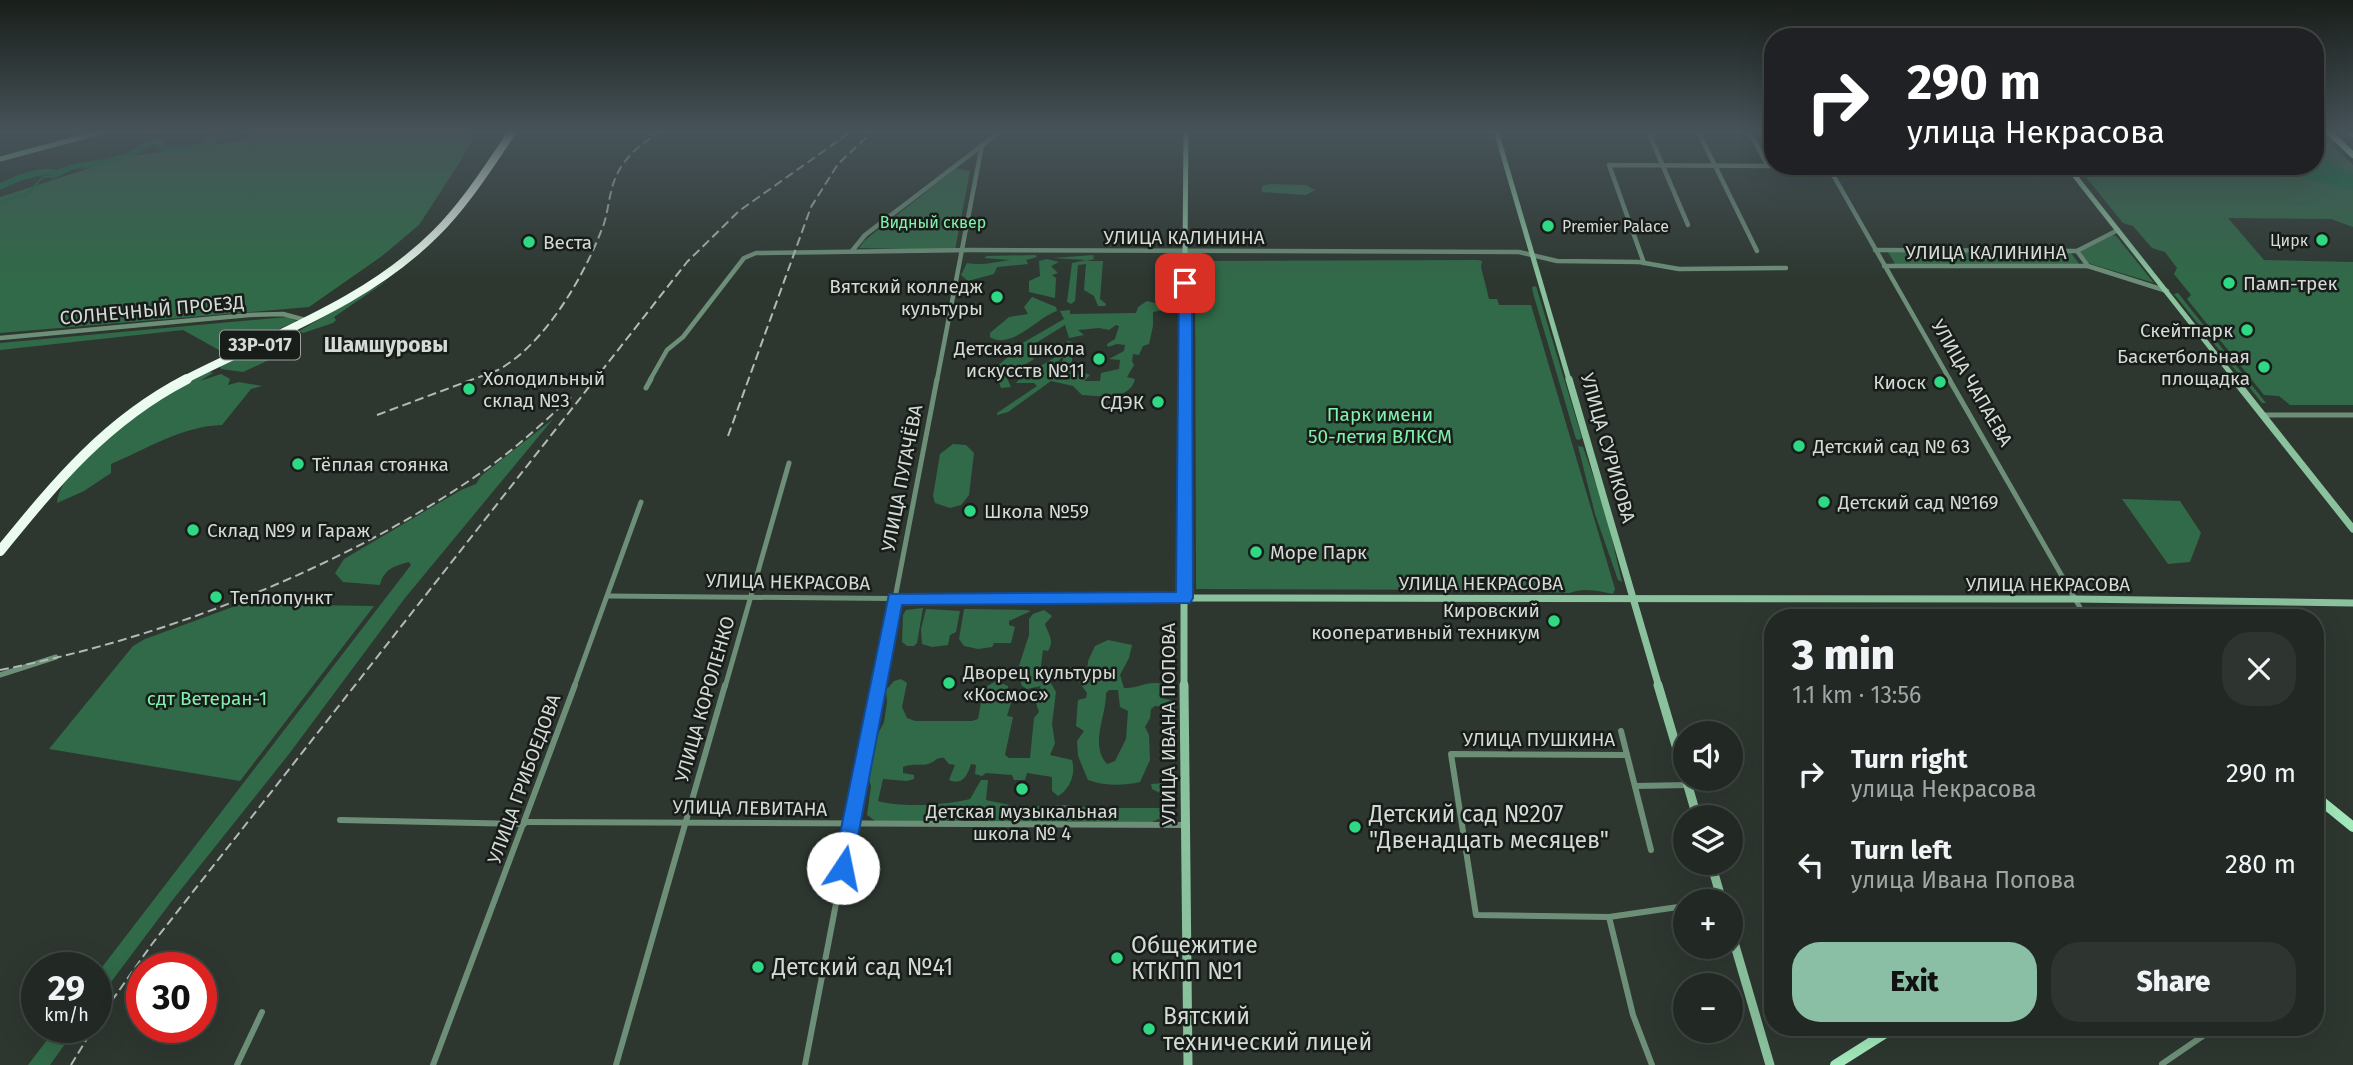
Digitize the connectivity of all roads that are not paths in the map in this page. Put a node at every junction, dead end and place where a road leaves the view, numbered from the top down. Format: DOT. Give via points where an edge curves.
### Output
graph roads {
  1 [pos="470,181"];
  2 [pos="477,181"];
  3 [pos="936,181"];
  4 [pos="975,181"];
  5 [pos="1186,181"];
  6 [pos="1511,181"];
  7 [pos="1615,181"];
  8 [pos="1669,181"];
  9 [pos="1723,181"];
  10 [pos="1836,181"];
  11 [pos="2079,181"];
  12 [pos="1688,225"];
  13 [pos="2118,230"];
  14 [pos="962,250"];
  15 [pos="1875,250"];
  16 [pos="852,251"];
  17 [pos="1757,251"];
  18 [pos="2077,251"];
  19 [pos="1185,252"];
  20 [pos="1533,255"];
  21 [pos="1644,264"];
  22 [pos="1884,266"];
  23 [pos="2088,266"];
  24 [pos="1786,268"];
  25 [pos="2167,291"];
  26 [pos="305,320"];
  27 [pos="0,338"];
  28 [pos="646,388"];
  29 [pos="2264,415"];
  30 [pos="2353,415"];
  31 [pos="789,463"];
  32 [pos="641,502"];
  33 [pos="2353,529"];
  34 [pos="0,547"];
  35 [pos="609,596"];
  36 [pos="751,597"];
  37 [pos="895,598"];
  38 [pos="1184,598"];
  39 [pos="1633,598"];
  40 [pos="2076,599"];
  41 [pos="2353,603"];
  42 [pos="2081,609"];
  43 [pos="56,657"];
  44 [pos="0,675"];
  45 [pos="1621,732"];
  46 [pos="1673,735"];
  47 [pos="1627,755"];
  48 [pos="1673,782"];
  49 [pos="1635,786"];
  50 [pos="2324,803"];
  51 [pos="340,820"];
  52 [pos="525,823"];
  53 [pos="686,824"];
  54 [pos="851,825"];
  55 [pos="1185,825"];
  56 [pos="2353,827"];
  57 [pos="1651,850"];
  58 [pos="1673,908"];
  59 [pos="1609,917"];
  60 [pos="1739,959"];
  61 [pos="262,1012"];
  62 [pos="1881,1036"];
  63 [pos="2203,1036"];
  64 [pos="2162,1064"];
  65 [pos="237,1065"];
  66 [pos="432,1065"];
  67 [pos="616,1065"];
  68 [pos="805,1065"];
  69 [pos="1188,1065"];
  70 [pos="1652,1065"];
  71 [pos="1770,1065"];
  72 [pos="1835,1065"];
  1 -- 26 [label="highway, 33Р-017" via="427,236 374,278"];
  2 -- 34 [label="highway, 33Р-017" via="423,246 381,278 322,314 189,377 126,416"];
  3 -- 16 [label="street" via="865,235"];
  4 -- 14 [label="street, УЛИЦА ПУГАЧЁВА"];
  5 -- 19 [label="street, УЛИЦА ИВАНА ПОПОВА"];
  6 -- 20 [label="street, УЛИЦА СУРИКОВА"];
  7 -- 21 [label="street"];
  8 -- 12 [label="street"];
  9 -- 17 [label="street"];
  10 -- 15 [label="street, УЛИЦА ЧАПАЕВА"];
  11 -- 13 [label="street"];
  13 -- 18 [label="street, УЛИЦА КАЛИНИНА"];
  13 -- 25 [label="street"];
  14 -- 16 [label="street, УЛИЦА КАЛИНИНА"];
  14 -- 19 [label="street, УЛИЦА КАЛИНИНА"];
  14 -- 37 [label="street, УЛИЦА ПУГАЧЁВА"];
  15 -- 18 [label="street, УЛИЦА КАЛИНИНА"];
  15 -- 22 [label="street, УЛИЦА ЧАПАЕВА"];
  16 -- 28 [label="street, УЛИЦА КАЛИНИНА" via="746,257 683,337 667,350"];
  18 -- 23 [label="street, УЛИЦА КАЛИНИНА"];
  19 -- 20 [label="street, УЛИЦА КАЛИНИНА"];
  19 -- 38 [label="street, УЛИЦА ИВАНА ПОПОВА"];
  20 -- 21 [label="street, УЛИЦА КАЛИНИНА" via="1555,261"];
  20 -- 39 [label="street, УЛИЦА СУРИКОВА"];
  21 -- 24 [label="street, УЛИЦА КАЛИНИНА" via="1679,269"];
  22 -- 23 [label="street, УЛИЦА КАЛИНИНА"];
  22 -- 40 [label="street, УЛИЦА ЧАПАЕВА"];
  23 -- 25 [label="street, УЛИЦА КАЛИНИНА"];
  25 -- 29 [label="street"];
  26 -- 27 [label="street, СОЛНЕЧНЫЙ ПРОЕЗД" via="283,314 249,314"];
  26 -- 34 [label="highway, 33Р-017" via="180,377 120,415 79,452"];
  29 -- 30 [label="street"];
  29 -- 33 [label="street"];
  31 -- 36 [label="street, УЛИЦА КОРОЛЕНКО"];
  32 -- 35 [label="street, УЛИЦА ГРИБОЕДОВА"];
  35 -- 36 [label="street, УЛИЦА НЕКРАСОВА"];
  35 -- 52 [label="street, УЛИЦА ГРИБОЕДОВА"];
  36 -- 37 [label="street, УЛИЦА НЕКРАСОВА"];
  36 -- 53 [label="street, УЛИЦА КОРОЛЕНКО"];
  37 -- 38 [label="street, УЛИЦА НЕКРАСОВА"];
  37 -- 54 [label="street, УЛИЦА ПУГАЧЁВА"];
  38 -- 39 [label="street, УЛИЦА НЕКРАСОВА"];
  38 -- 55 [label="street, УЛИЦА ИВАНА ПОПОВА"];
  39 -- 40 [label="street, УЛИЦА НЕКРАСОВА"];
  39 -- 46 [label="street, УЛИЦА СУРИКОВА"];
  40 -- 41 [label="street, УЛИЦА НЕКРАСОВА"];
  40 -- 42 [label="street, УЛИЦА ЧАПАЕВА"];
  43 -- 44 [label="street"];
  45 -- 47 [label="street"];
  47 -- 49 [label="street"];
  47 -- 59 [label="street, УЛИЦА ПУШКИНА" via="1451,754 1476,915"];
  48 -- 49 [label="street"];
  49 -- 57 [label="street"];
  50 -- 56 [label="main road"];
  51 -- 52 [label="street, УЛИЦА ЛЕВИТАНА"];
  52 -- 53 [label="street, УЛИЦА ЛЕВИТАНА"];
  52 -- 66 [label="street, УЛИЦА ГРИБОЕДОВА"];
  53 -- 54 [label="street, УЛИЦА ЛЕВИТАНА"];
  53 -- 67 [label="street, УЛИЦА КОРОЛЕНКО"];
  54 -- 55 [label="street, УЛИЦА ЛЕВИТАНА"];
  54 -- 68 [label="street, УЛИЦА ПУГАЧЁВА"];
  55 -- 69 [label="street, УЛИЦА ИВАНА ПОПОВА"];
  58 -- 59 [label="street"];
  59 -- 70 [label="street" via="1633,1015"];
  60 -- 71 [label="street"];
  61 -- 65 [label="street"];
  62 -- 72 [label="main road"];
  63 -- 64 [label="street"];
}
